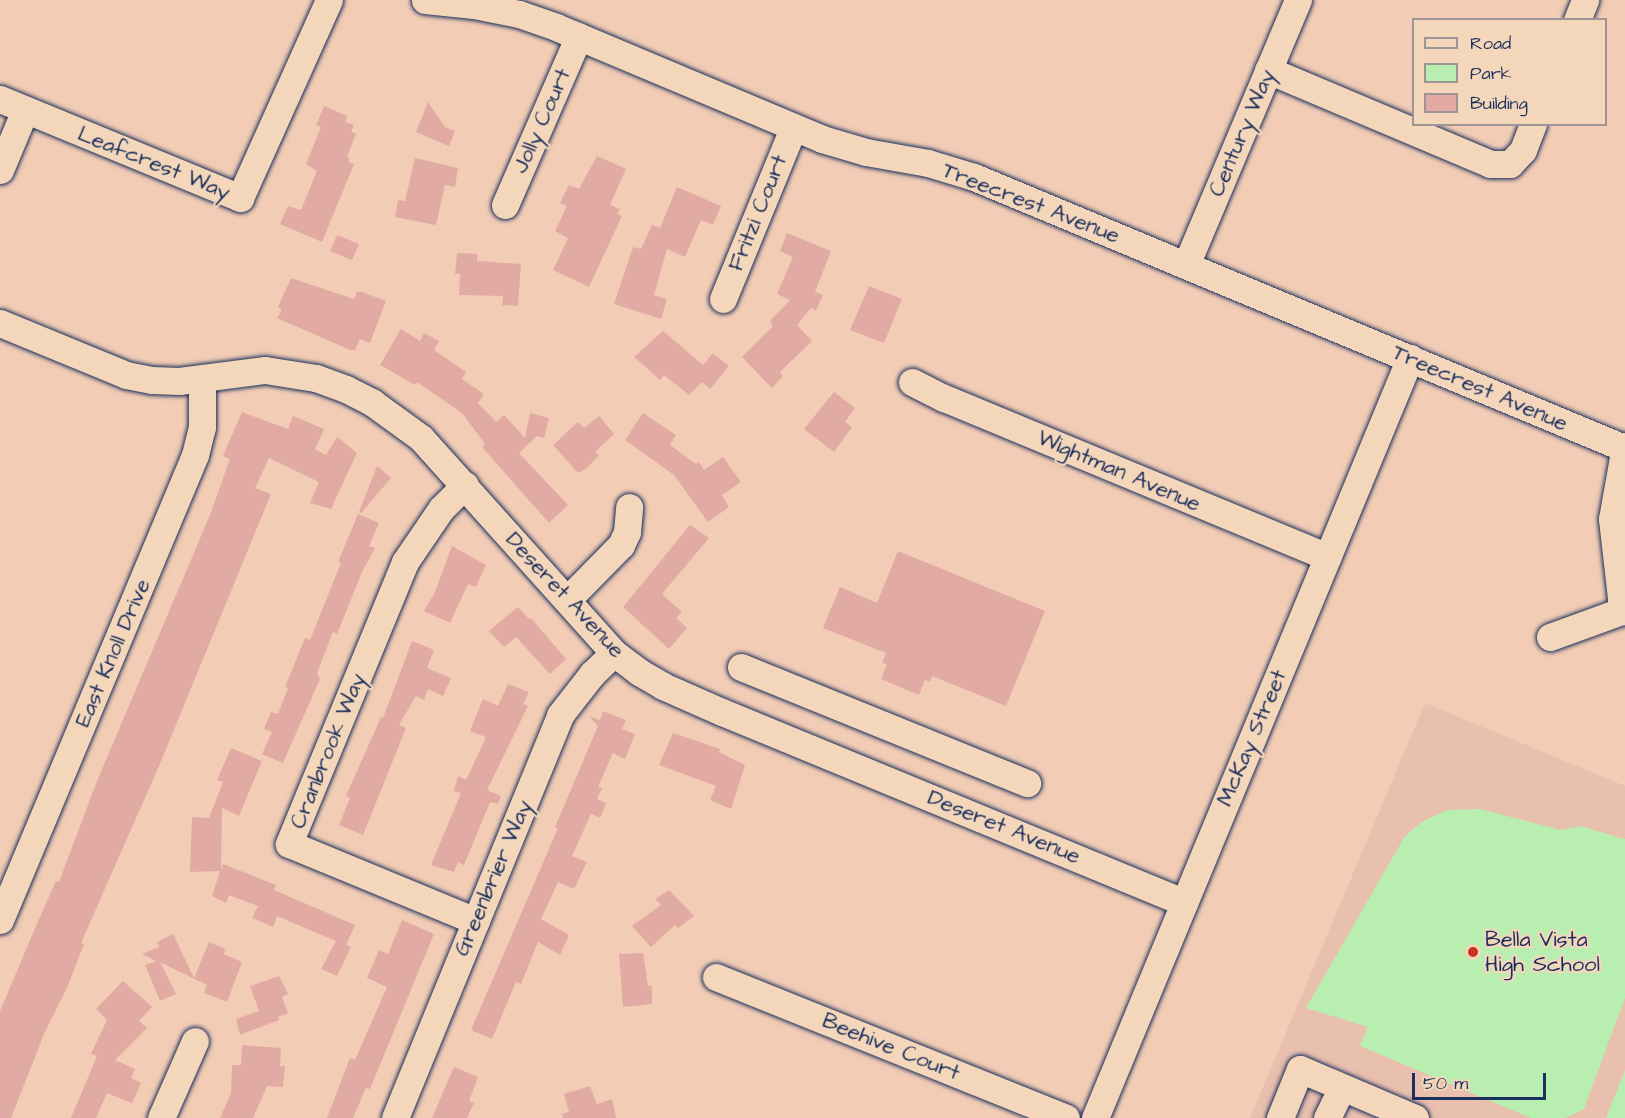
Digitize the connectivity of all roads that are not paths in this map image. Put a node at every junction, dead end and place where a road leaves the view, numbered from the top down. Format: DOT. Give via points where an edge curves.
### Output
graph roads {
  1 [pos="329,0"];
  2 [pos="425,0"];
  3 [pos="1298,0"];
  4 [pos="1585,0"];
  5 [pos="475,3"];
  6 [pos="1578,18"];
  7 [pos="579,36"];
  8 [pos="1268,70"];
  9 [pos="0,99"];
  10 [pos="25,110"];
  11 [pos="1532,126"];
  12 [pos="793,128"];
  13 [pos="0,170"];
  14 [pos="506,205"];
  15 [pos="1186,265"];
  16 [pos="723,298"];
  17 [pos="0,323"];
  18 [pos="1410,358"];
  19 [pos="202,379"];
  20 [pos="912,382"];
  21 [pos="1625,447"];
  22 [pos="465,485"];
  23 [pos="628,507"];
  24 [pos="1327,557"];
  25 [pos="567,600"];
  26 [pos="1625,611"];
  27 [pos="1550,638"];
  28 [pos="614,653"];
  29 [pos="741,667"];
  30 [pos="1027,783"];
  31 [pos="1184,902"];
  32 [pos="0,921"];
  33 [pos="476,921"];
  34 [pos="716,977"];
  35 [pos="195,1041"];
  36 [pos="1342,1087"];
  37 [pos="161,1118"];
  38 [pos="394,1118"];
  39 [pos="1066,1118"];
  40 [pos="1095,1118"];
  41 [pos="1280,1118"];
  42 [pos="1327,1118"];
  43 [pos="1415,1118"];
  1 -- 10 [label="street, Leafcrest Way" via="240,198"];
  2 -- 5 [label="street, Treecrest Avenue"];
  3 -- 8 [label="street, Century Way"];
  4 -- 6 [label="street"];
  5 -- 7 [label="street, Treecrest Avenue"];
  7 -- 12 [label="street, Treecrest Avenue"];
  7 -- 14 [label="street, Jolly Court"];
  8 -- 11 [label="street" via="1490,164 1510,164 1523,150"];
  8 -- 15 [label="street, Century Way"];
  9 -- 10 [label="street, Leafcrest Way"];
  10 -- 13 [label="street"];
  12 -- 15 [label="street, Treecrest Avenue" via="866,152 959,172"];
  12 -- 16 [label="street, Fritzi Court"];
  15 -- 18 [label="street, Treecrest Avenue"];
  17 -- 19 [label="street, Deseret Avenue" via="126,375 166,382"];
  18 -- 21 [label="street, Treecrest Avenue"];
  18 -- 24 [label="street, McKay Street"];
  19 -- 22 [label="street, Deseret Avenue" via="265,370 316,378 346,389 421,438"];
  19 -- 32 [label="street, East Knoll Drive" via="202,427 195,455"];
  20 -- 24 [label="street, Wightman Avenue"];
  21 -- 26 [label="street" via="1612,519"];
  22 -- 25 [label="street, Deseret Avenue"];
  22 -- 33 [label="street, Cranbrook Way" via="441,509 405,562 290,844"];
  23 -- 25 [label="street" via="629,519 621,545"];
  24 -- 31 [label="street, McKay Street"];
  25 -- 28 [label="street, Deseret Avenue"];
  26 -- 27 [label="street"];
  28 -- 31 [label="street, Deseret Avenue" via="663,686"];
  28 -- 33 [label="street, Greenbrier Way" via="560,715"];
  29 -- 30 [label="street"];
  31 -- 40 [label="street, McKay Street"];
  33 -- 38 [label="street, Greenbrier Way"];
  34 -- 39 [label="street, Beehive Court"];
  35 -- 37 [label="street"];
  36 -- 41 [label="street" via="1300,1069"];
  36 -- 42 [label="street"];
  36 -- 43 [label="street"];
}
